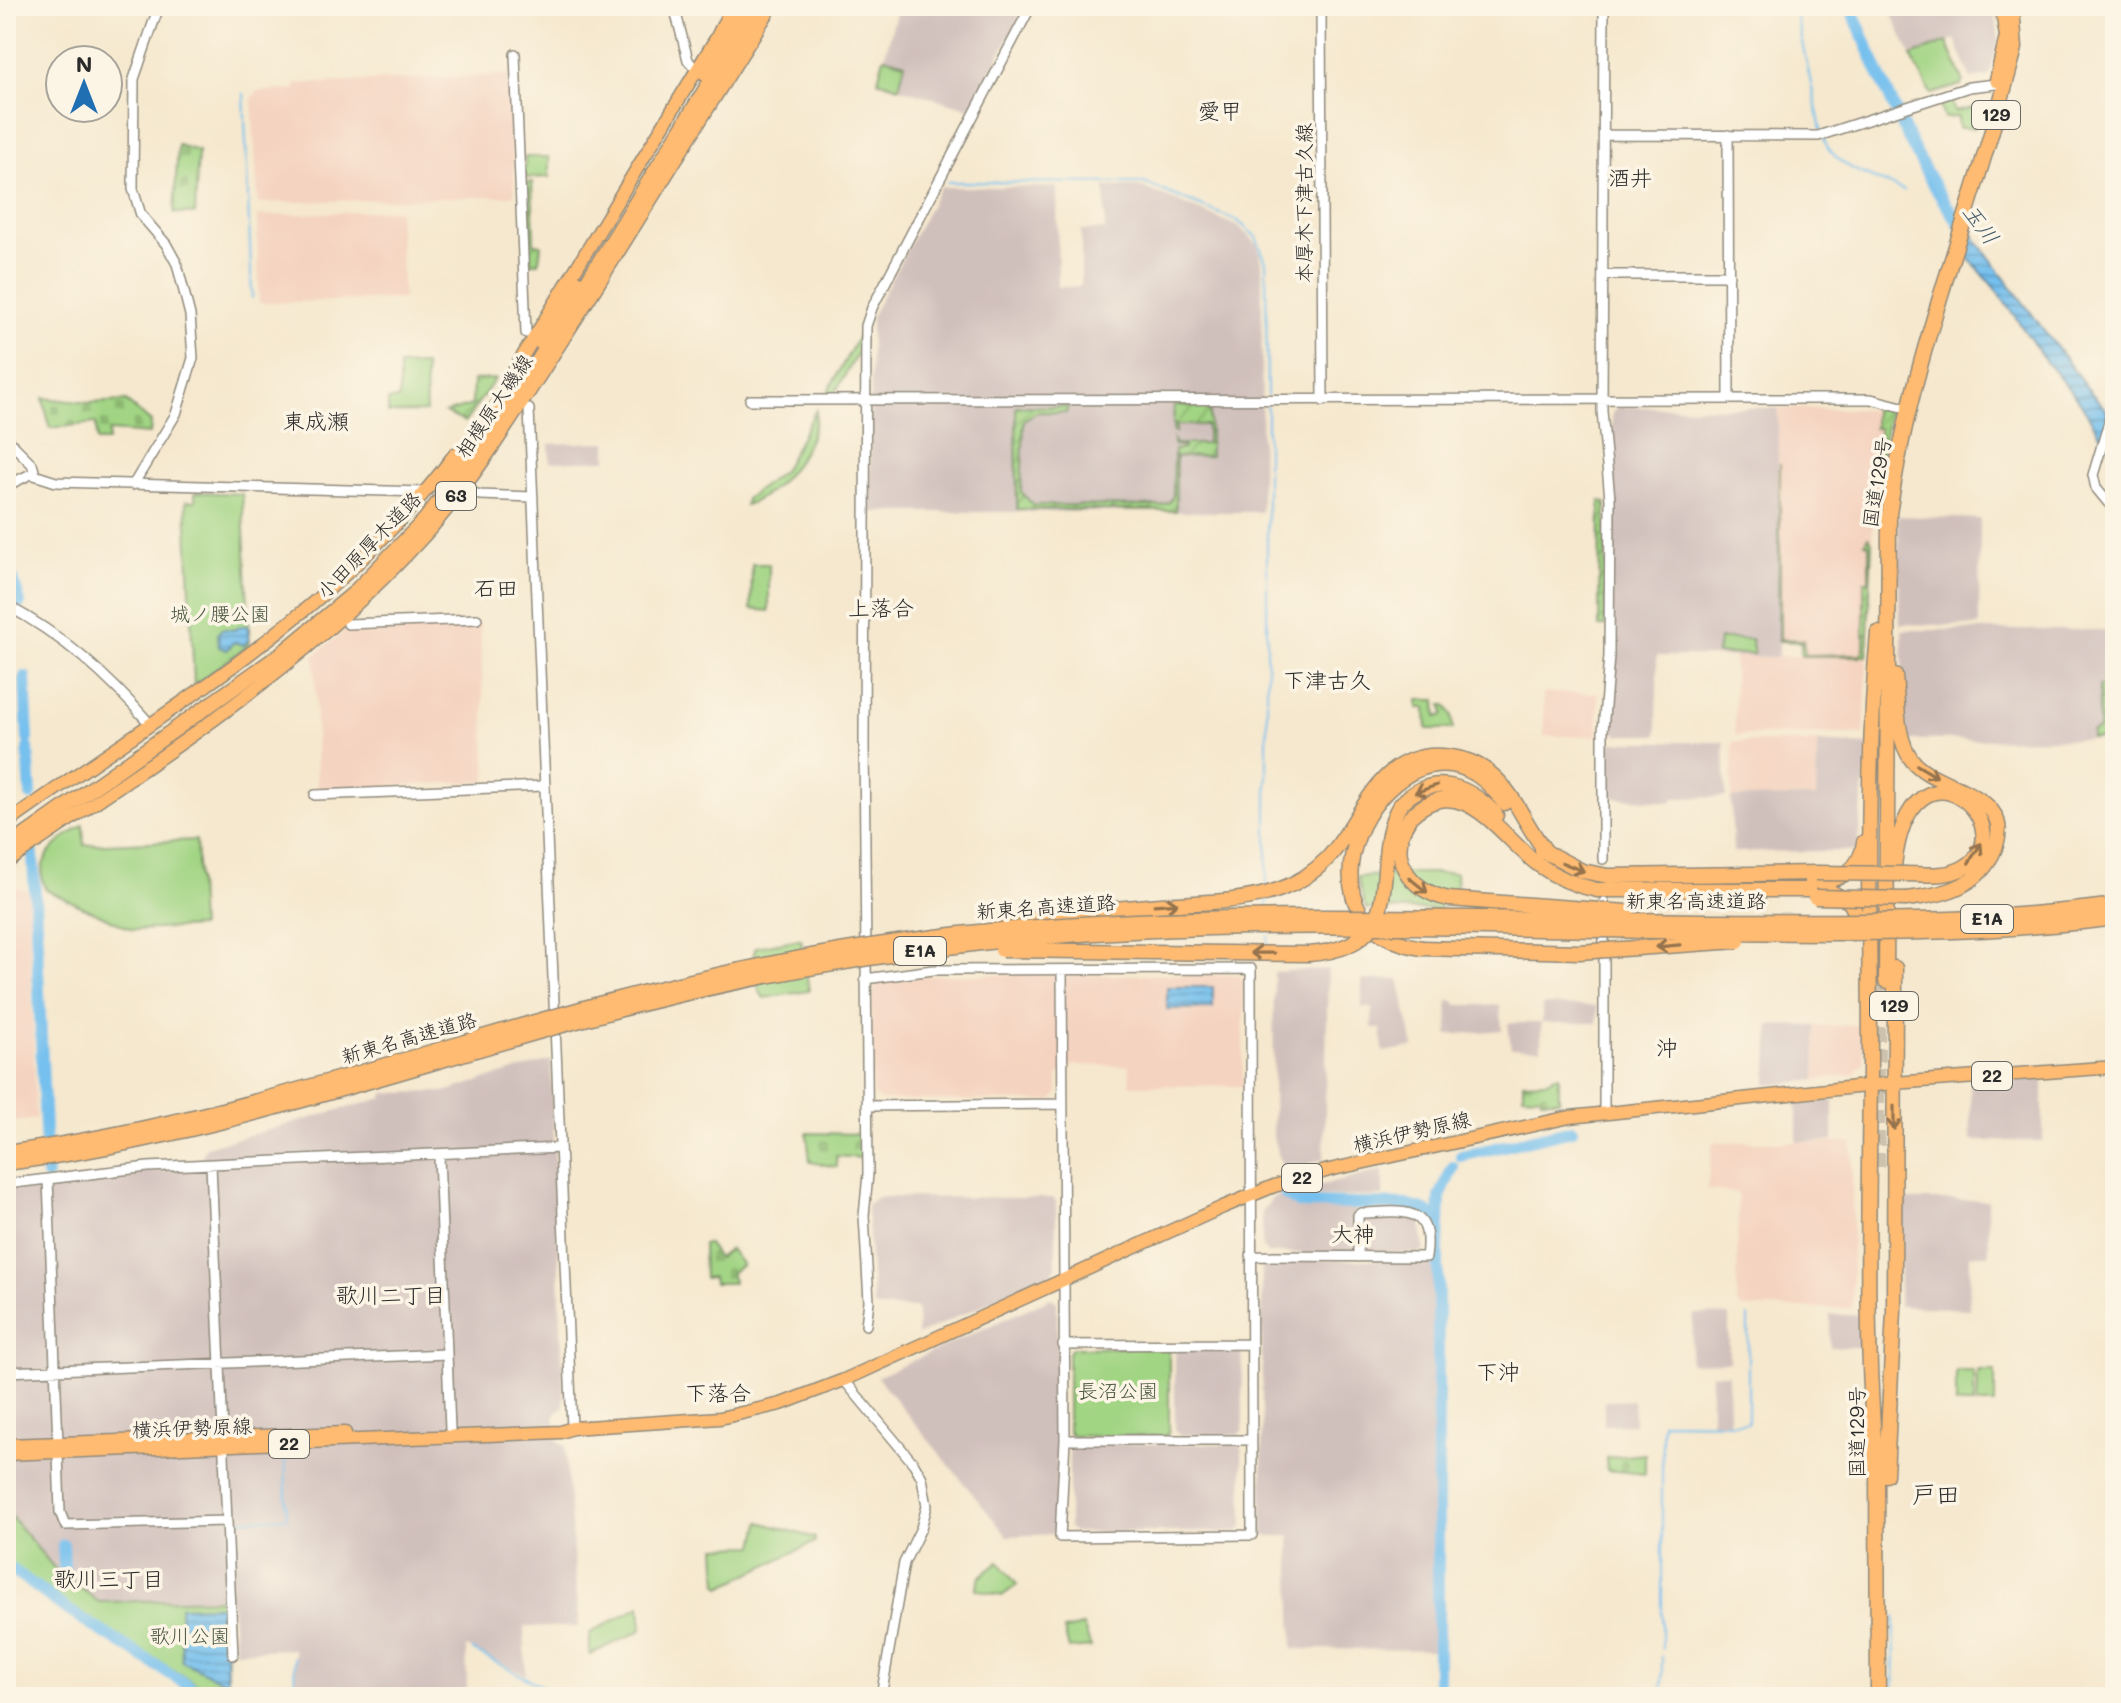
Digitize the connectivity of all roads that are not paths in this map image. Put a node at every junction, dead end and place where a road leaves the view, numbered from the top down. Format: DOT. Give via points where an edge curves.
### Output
graph roads {
  1 [pos="159,6"];
  2 [pos="674,6"];
  3 [pos="732,6"];
  4 [pos="743,6"];
  5 [pos="757,6"];
  6 [pos="772,6"];
  7 [pos="1031,6"];
  8 [pos="1321,6"];
  9 [pos="1604,6"];
  10 [pos="2002,6"];
  11 [pos="2016,10"];
  12 [pos="2007,36"];
  13 [pos="515,54"];
  14 [pos="721,56"];
  15 [pos="697,71"];
  16 [pos="1996,84"];
  17 [pos="1604,135"];
  18 [pos="1728,135"];
  19 [pos="1965,206"];
  20 [pos="1603,275"];
  21 [pos="1729,275"];
  22 [pos="526,333"];
  23 [pos="1602,399"];
  24 [pos="1729,399"];
  25 [pos="750,400"];
  26 [pos="866,400"];
  27 [pos="1323,401"];
  28 [pos="2115,402"];
  29 [pos="1906,408"];
  30 [pos="529,409"];
  31 [pos="6,438"];
  32 [pos="35,474"];
  33 [pos="133,485"];
  34 [pos="6,486"];
  35 [pos="462,489"];
  36 [pos="406,492"];
  37 [pos="424,492"];
  38 [pos="533,497"];
  39 [pos="414,504"];
  40 [pos="2115,511"];
  41 [pos="1888,536"];
  42 [pos="6,605"];
  43 [pos="477,619"];
  44 [pos="348,624"];
  45 [pos="1878,629"];
  46 [pos="1895,676"];
  47 [pos="151,725"];
  48 [pos="545,786"];
  49 [pos="1870,786"];
  50 [pos="315,795"];
  51 [pos="1405,811"];
  52 [pos="6,824"];
  53 [pos="6,838"];
  54 [pos="6,849"];
  55 [pos="1548,854"];
  56 [pos="1603,859"];
  57 [pos="6,863"];
  58 [pos="1900,872"];
  59 [pos="1687,876"];
  60 [pos="1686,891"];
  61 [pos="1604,902"];
  62 [pos="2115,905"];
  63 [pos="2115,918"];
  64 [pos="1858,928"];
  65 [pos="923,939"];
  66 [pos="1869,965"];
  67 [pos="797,970"];
  68 [pos="1062,971"];
  69 [pos="865,979"];
  70 [pos="2115,1067"];
  71 [pos="1894,1083"];
  72 [pos="1870,1086"];
  73 [pos="1063,1104"];
  74 [pos="867,1106"];
  75 [pos="1604,1112"];
  76 [pos="560,1148"];
  77 [pos="6,1153"];
  78 [pos="439,1156"];
  79 [pos="6,1163"];
  80 [pos="211,1165"];
  81 [pos="1882,1167"];
  82 [pos="48,1179"];
  83 [pos="6,1184"];
  84 [pos="1254,1194"];
  85 [pos="1251,1256"];
  86 [pos="1358,1257"];
  87 [pos="1062,1280"];
  88 [pos="866,1325"];
  89 [pos="1252,1344"];
  90 [pos="1063,1345"];
  91 [pos="447,1354"];
  92 [pos="220,1362"];
  93 [pos="54,1369"];
  94 [pos="6,1372"];
  95 [pos="844,1380"];
  96 [pos="572,1428"];
  97 [pos="450,1429"];
  98 [pos="1065,1440"];
  99 [pos="1251,1440"];
  100 [pos="223,1442"];
  101 [pos="6,1445"];
  102 [pos="58,1448"];
  103 [pos="6,1454"];
  104 [pos="1882,1476"];
  105 [pos="227,1521"];
  106 [pos="233,1655"];
  107 [pos="881,1697"];
  108 [pos="1878,1697"];
  109 [pos="1885,1697"];
  1 -- 33 [label="street" via="134,79 133,189 141,215 177,264 190,315 193,358 176,414"];
  2 -- 15 [label="street" via="688,60"];
  3 -- 15 [label="main road, 相模原大磯線 / 63"];
  4 -- 14 [label="highway, 小田原厚木道路"];
  5 -- 14 [label="highway, 小田原厚木道路"];
  6 -- 35 [label="main road, 相模原大磯線 / 63" via="594,292"];
  7 -- 26 [label="street" via="868,316"];
  8 -- 27 [label="street, 本厚木下津古久線"];
  9 -- 17 [label="street"];
  10 -- 12 [label="highway, 国道129号 / 129"];
  11 -- 12 [label="main road"];
  11 -- 19 [label="highway, 国道129号 / 129" via="2015,48"];
  12 -- 16 [label="highway, 国道129号 / 129"];
  13 -- 22 [label="street"];
  14 -- 53 [label="highway, 小田原厚木道路" via="513,385 396,539 275,648"];
  14 -- 54 [label="highway, 小田原厚木道路" via="506,413 473,461 398,549 335,610 242,685"];
  15 -- 37 [label="main road, 相模原大磯線 / 63" via="503,389"];
  16 -- 18 [label="street" via="1969,87 1818,136"];
  16 -- 19 [label="highway, 国道129号 / 129"];
  17 -- 18 [label="street"];
  17 -- 20 [label="street"];
  18 -- 21 [label="street"];
  19 -- 29 [label="highway, 国道129号 / 129"];
  20 -- 21 [label="street"];
  20 -- 23 [label="street"];
  21 -- 24 [label="street"];
  23 -- 24 [label="street"];
  23 -- 27 [label="street"];
  23 -- 56 [label="street" via="1610,499"];
  24 -- 29 [label="street" via="1871,399"];
  25 -- 26 [label="street"];
  26 -- 27 [label="street"];
  26 -- 69 [label="street"];
  28 -- 40 [label="street" via="2094,484"];
  29 -- 41 [label="highway, 国道129号 / 129"];
  29 -- 45 [label="highway, 国道129号 / 129" via="1881,516"];
  30 -- 38 [label="street"];
  31 -- 32 [label="street"];
  32 -- 33 [label="street" via="56,482"];
  32 -- 34 [label="street"];
  33 -- 36 [label="street"];
  35 -- 38 [label="street"];
  35 -- 57 [label="main road, 相模原大磯線 / 63" via="389,571 285,665"];
  36 -- 37 [label="street"];
  36 -- 39 [label="street"];
  37 -- 39 [label="main road, 相模原大磯線 / 63"];
  38 -- 48 [label="street"];
  39 -- 47 [label="main road, 相模原大磯線 / 63" via="312,606 227,674"];
  41 -- 45 [label="highway, 国道129号 / 129" via="1882,981"];
  41 -- 46 [label="highway, 129"];
  42 -- 47 [label="street" via="96,666"];
  43 -- 44 [label="street"];
  45 -- 49 [label="highway, 129"];
  46 -- 58 [label="highway, 129"];
  46 -- 60 [label="highway, one-way, bridge" via="1901,736 1912,762 1983,801 1996,831 1986,865 1967,883 1906,899"];
  47 -- 52 [label="main road, 相模原大磯線 / 63"];
  48 -- 50 [label="street"];
  48 -- 76 [label="street"];
  49 -- 59 [label="highway" via="1863,849 1852,869 1837,879 1721,881"];
  49 -- 66 [label="highway, 129"];
  60 -- 51 [label="highway, one-way" via="1585,888 1551,872 1463,802 1434,801"];
  51 -- 64 [label="highway, one-way, bridge" via="1402,866 1415,885 1436,897"];
  51 -- 67 [label="highway, one-way, bridge" via="1388,834 1386,884 1378,913 1355,940 1330,951 977,950"];
  55 -- 59 [label="highway, one-way" via="1597,874"];
  64 -- 55 [label="highway, one-way, bridge" via="1579,952 1422,948 1391,940 1367,922 1350,884 1353,852 1378,800 1402,776 1422,767 1444,765 1479,777"];
  65 -- 55 [label="highway, one-way, bridge" via="1070,913 1264,894 1291,885 1315,870 1393,770 1423,757 1467,760 1494,777"];
  58 -- 58 [label="highway, one-way" via="1951,873 1972,861 1983,833 1972,804 1952,793 1920,798 1903,819"];
  58 -- 59 [label="highway, bridge"];
  58 -- 71 [label="highway, 129"];
  60 -- 66 [label="highway" via="1837,893 1860,917"];
  61 -- 75 [label="street"];
  62 -- 64 [label="highway, 新東名高速道路 / E1A, bridge"];
  63 -- 64 [label="highway, 新東名高速道路 / E1A, bridge" via="1995,930"];
  64 -- 65 [label="highway, 新東名高速道路 / E1A, bridge" via="1211,919"];
  64 -- 67 [label="highway, 新東名高速道路 / E1A, bridge" via="1128,932 988,943"];
  65 -- 77 [label="highway, 新東名高速道路 / E1A, bridge" via="675,985 233,1108 104,1138"];
  66 -- 72 [label="highway, 129"];
  67 -- 79 [label="highway, 新東名高速道路 / E1A, bridge" via="604,1013 171,1134"];
  68 -- 69 [label="street" via="933,970"];
  68 -- 73 [label="street"];
  68 -- 84 [label="street" via="1251,969"];
  69 -- 74 [label="street"];
  70 -- 71 [label="main road, 横浜伊勢原線 / 22"];
  71 -- 72 [label="main road, 横浜伊勢原線 / 22"];
  71 -- 104 [label="highway, 129, one-way" via="1894,1311"];
  72 -- 75 [label="main road, 横浜伊勢原線 / 22"];
  72 -- 104 [label="highway, 129" via="1870,1311"];
  73 -- 74 [label="street"];
  73 -- 87 [label="street"];
  74 -- 88 [label="street"];
  75 -- 84 [label="main road, 横浜伊勢原線 / 22" via="1329,1170"];
  76 -- 78 [label="street"];
  76 -- 96 [label="street"];
  78 -- 80 [label="street"];
  78 -- 91 [label="street"];
  80 -- 82 [label="street"];
  80 -- 92 [label="street"];
  81 -- 104 [label="highway, 国道129号 / 129"];
  82 -- 83 [label="street"];
  82 -- 93 [label="street"];
  84 -- 85 [label="street"];
  84 -- 87 [label="main road, 横浜伊勢原線 / 22"];
  85 -- 86 [label="street"];
  85 -- 89 [label="street"];
  86 -- 86 [label="street" via="1426,1257 1426,1226 1409,1212 1361,1213"];
  87 -- 90 [label="street"];
  87 -- 95 [label="main road, 横浜伊勢原線 / 22"];
  89 -- 90 [label="street"];
  89 -- 99 [label="street"];
  90 -- 98 [label="street"];
  91 -- 92 [label="street"];
  91 -- 97 [label="street"];
  92 -- 93 [label="street"];
  92 -- 100 [label="street"];
  93 -- 94 [label="street"];
  93 -- 102 [label="street"];
  95 -- 96 [label="main road, 横浜伊勢原線 / 22" via="781,1404 720,1418"];
  95 -- 107 [label="street" via="914,1464 927,1506 904,1563"];
  96 -- 97 [label="main road, 横浜伊勢原線 / 22" via="560,1424"];
  96 -- 100 [label="main road, 横浜伊勢原線 / 22"];
  97 -- 100 [label="main road, 横浜伊勢原線 / 22"];
  98 -- 99 [label="street"];
  98 -- 99 [label="street" via="1060,1537 1252,1535"];
  100 -- 102 [label="main road, 横浜伊勢原線 / 22"];
  100 -- 105 [label="street"];
  101 -- 102 [label="main road, 横浜伊勢原線 / 22"];
  102 -- 103 [label="main road, 横浜伊勢原線 / 22"];
  102 -- 105 [label="street" via="65,1525"];
  104 -- 108 [label="highway, 国道129号 / 129"];
  104 -- 109 [label="highway, 国道129号 / 129"];
  105 -- 106 [label="street"];
}
